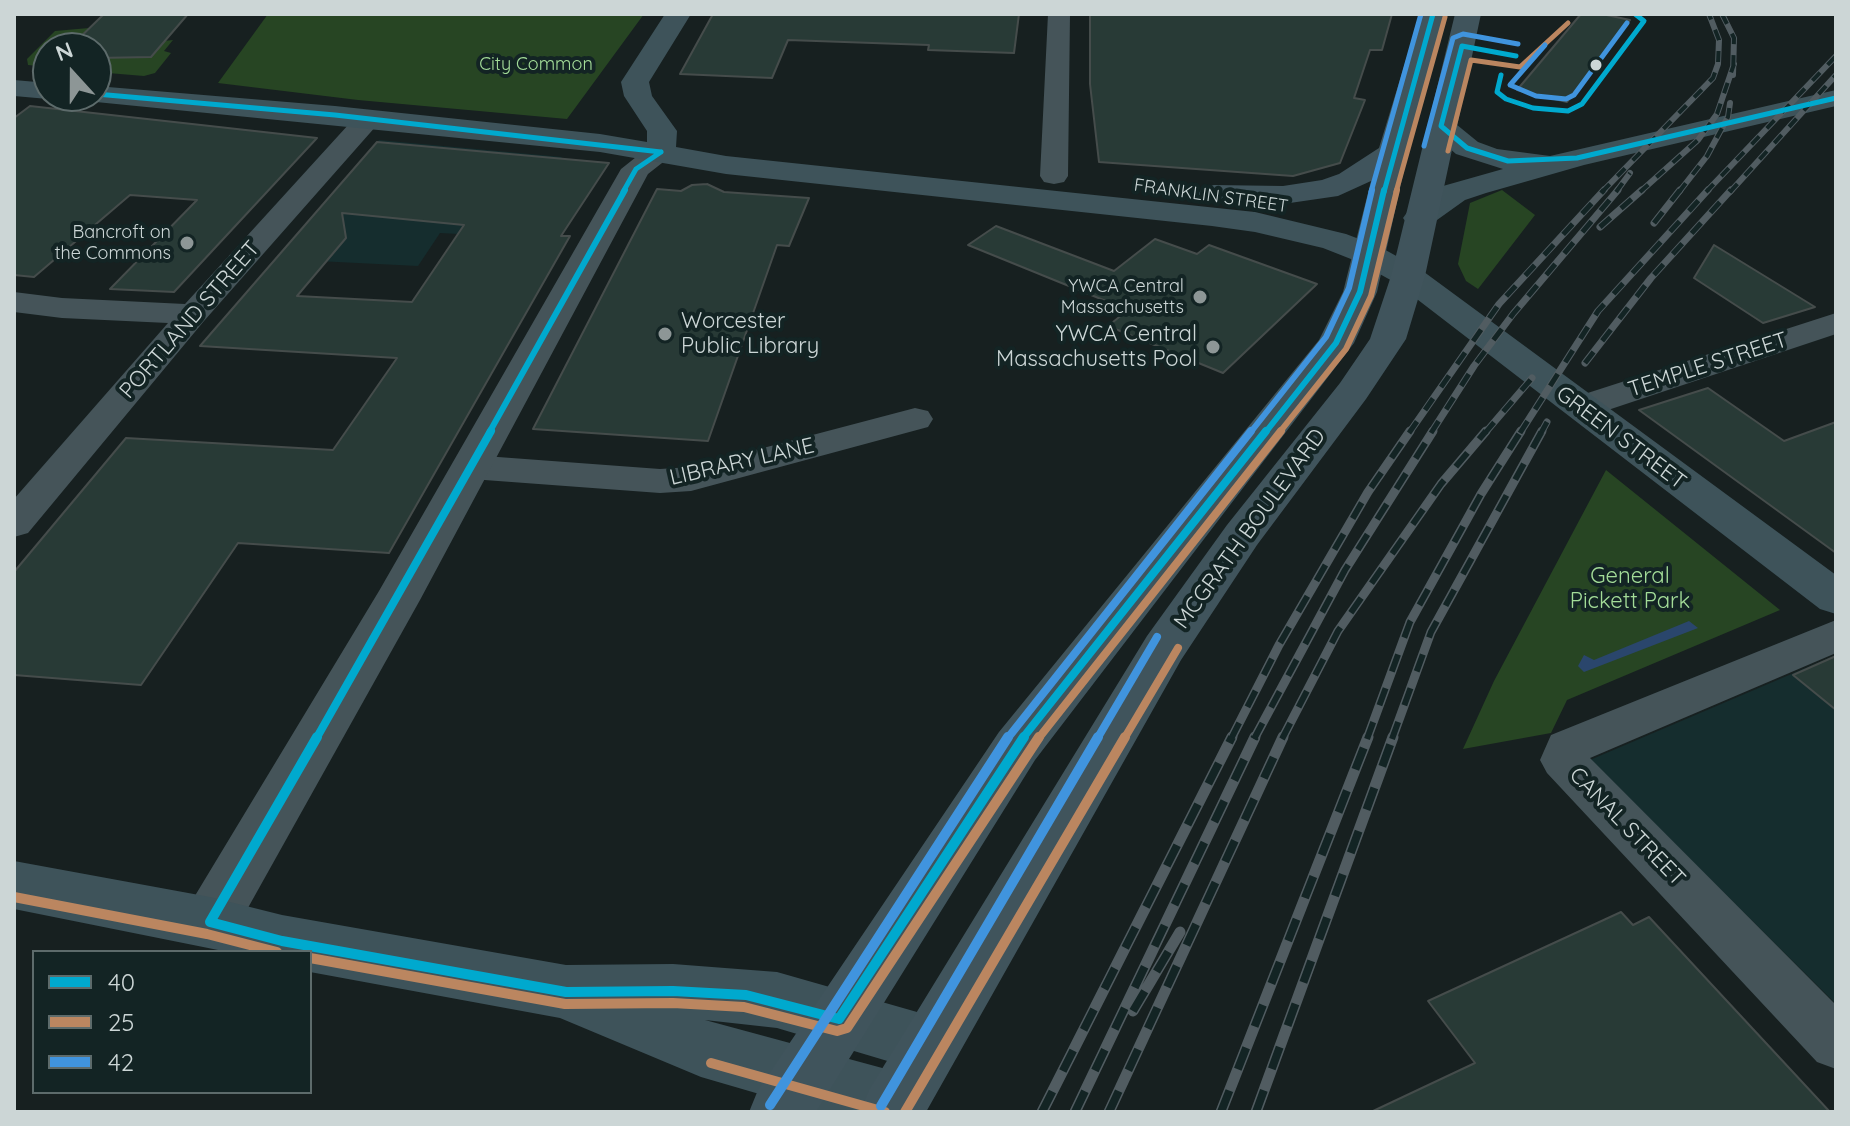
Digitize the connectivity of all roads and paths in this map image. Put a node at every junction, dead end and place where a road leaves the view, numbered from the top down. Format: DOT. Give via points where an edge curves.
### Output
graph roads {
  1 [pos="678,14"];
  2 [pos="1059,14"];
  3 [pos="1433,14"];
  4 [pos="1468,14"];
  5 [pos="112,95"];
  6 [pos="1836,98"];
  7 [pos="368,119"];
  8 [pos="1441,126"];
  9 [pos="661,152"];
  10 [pos="1393,152"];
  11 [pos="1577,158"];
  12 [pos="1054,176"];
  13 [pos="1214,194"];
  14 [pos="1419,218"];
  15 [pos="1370,244"];
  16 [pos="1408,276"];
  17 [pos="14,302"];
  18 [pos="193,314"];
  19 [pos="1836,323"];
  20 [pos="1581,407"];
  21 [pos="915,419"];
  22 [pos="471,467"];
  23 [pos="14,524"];
  24 [pos="1832,590"];
  25 [pos="1836,636"];
  26 [pos="14,885"];
  27 [pos="210,922"];
  28 [pos="566,992"];
  29 [pos="839,1019"];
  30 [pos="1836,1043"];
  31 [pos="931,1045"];
  32 [pos="791,1094"];
  33 [pos="894,1107"];
  1 -- 9 [label="main road" via="635,82 638,96 662,131"];
  2 -- 12 [label="street"];
  3 -- 10 [label="main road, MCGRATH BOULEVARD"];
  4 -- 8 [label="main road, MCGRATH BOULEVARD"];
  5 -- 7 [label="main road, FRANKLIN STREET"];
  6 -- 11 [label="main road"];
  7 -- 9 [label="main road, FRANKLIN STREET"];
  7 -- 18 [label="street, PORTLAND STREET"];
  8 -- 11 [label="main road" via="1467,148 1508,161"];
  8 -- 14 [label="main road, MCGRATH BOULEVARD"];
  9 -- 12 [label="main road, FRANKLIN STREET" via="805,152"];
  9 -- 15 [label="main road, FRANKLIN STREET" via="726,165 1255,222"];
  9 -- 22 [label="street" via="636,169"];
  10 -- 13 [label="main road" via="1350,181 1327,189 1283,195"];
  10 -- 15 [label="main road, MCGRATH BOULEVARD"];
  11 -- 14 [label="main road" via="1454,193"];
  12 -- 13 [label="main road, FRANKLIN STREET"];
  13 -- 15 [label="main road, FRANKLIN STREET" via="1293,206 1341,220"];
  14 -- 16 [label="main road, MCGRATH BOULEVARD"];
  15 -- 16 [label="main road, FRANKLIN STREET"];
  15 -- 29 [label="main road, MCGRATH BOULEVARD" via="1360,292 1336,343 1017,746"];
  16 -- 20 [label="main road, GREEN STREET"];
  16 -- 31 [label="main road, MCGRATH BOULEVARD" via="1395,325 1379,354 1164,648"];
  17 -- 18 [label="street"];
  18 -- 23 [label="street, PORTLAND STREET"];
  19 -- 20 [label="street, TEMPLE STREET"];
  20 -- 24 [label="main road, GREEN STREET"];
  21 -- 22 [label="street, LIBRARY LANE" via="691,479"];
  22 -- 27 [label="street"];
  25 -- 30 [label="street, CANAL STREET" via="1567,748 1563,760"];
  26 -- 27 [label="main road"];
  27 -- 28 [label="main road" via="282,941"];
  28 -- 29 [label="main road" via="746,995"];
  28 -- 32 [label="main road"];
  29 -- 31 [label="main road"];
  29 -- 32 [label="main road, MCGRATH BOULEVARD"];
  31 -- 33 [label="main road, MCGRATH BOULEVARD"];
  32 -- 33 [label="main road"];
}
